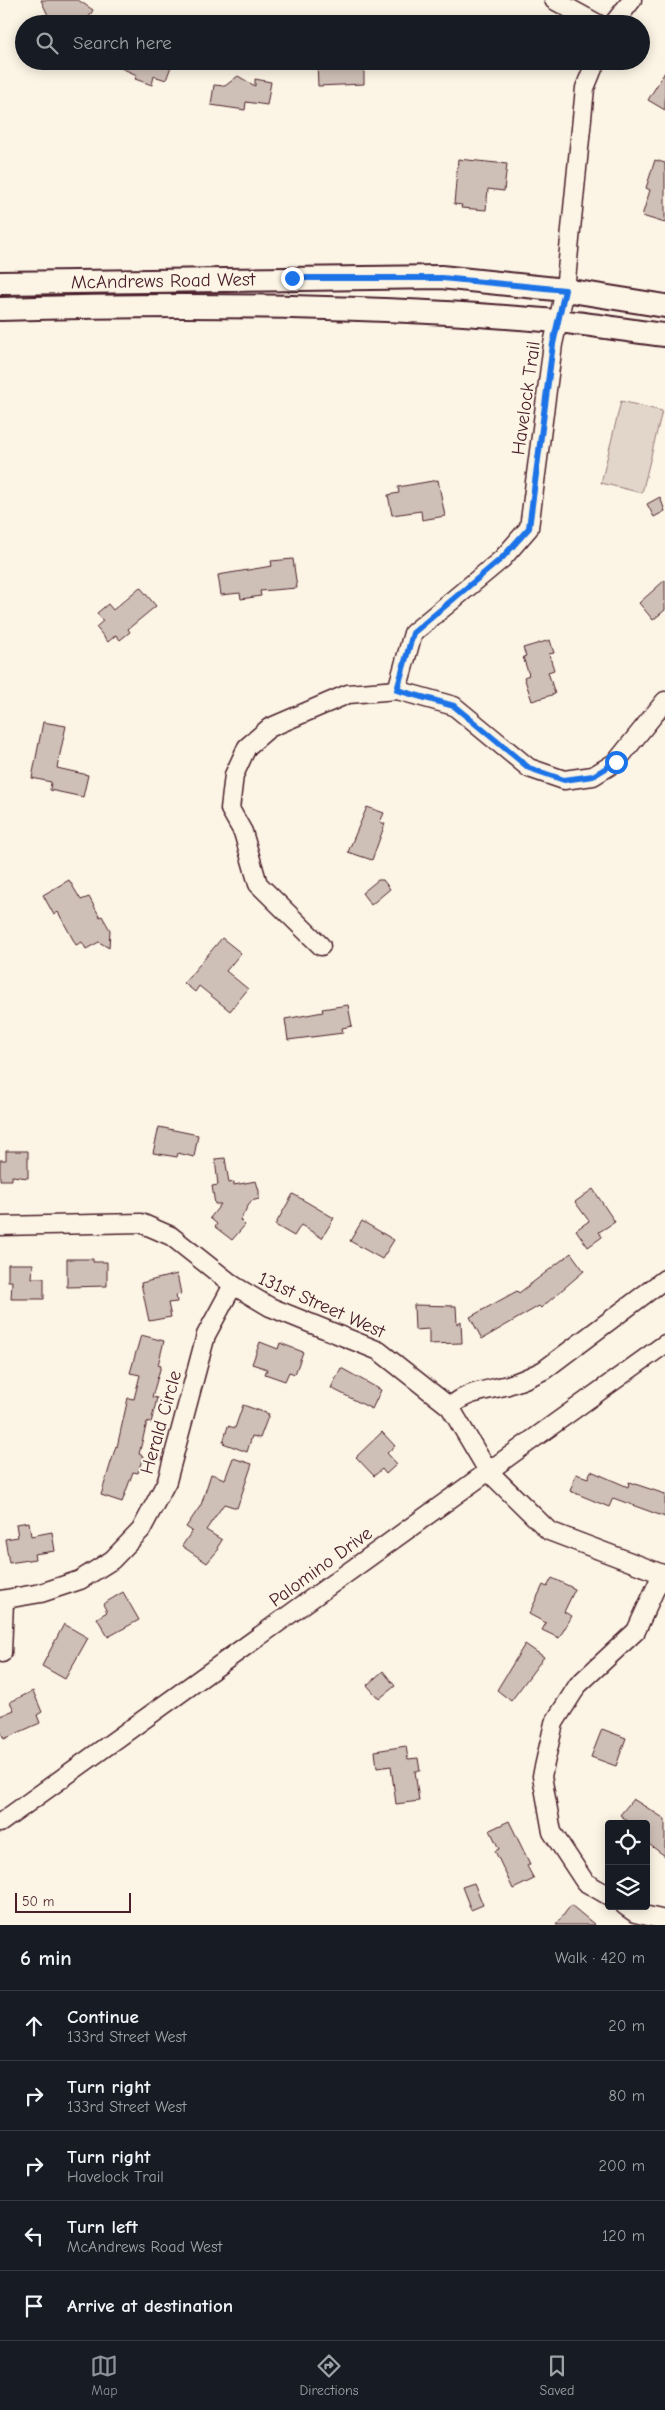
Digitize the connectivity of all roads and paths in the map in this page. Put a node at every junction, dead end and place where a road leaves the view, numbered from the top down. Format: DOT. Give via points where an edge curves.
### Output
graph roads {
  1 [pos="554,0"];
  2 [pos="632,0"];
  3 [pos="582,15"];
  4 [pos="620,15"];
  5 [pos="592,70"];
  6 [pos="0,283"];
  7 [pos="565,290"];
  8 [pos="665,306"];
  9 [pos="0,309"];
  10 [pos="558,321"];
  11 [pos="665,335"];
  12 [pos="397,690"];
  13 [pos="665,701"];
  14 [pos="321,946"];
  15 [pos="0,1226"];
  16 [pos="665,1279"];
  17 [pos="233,1286"];
  18 [pos="665,1344"];
  19 [pos="450,1407"];
  20 [pos="488,1471"];
  21 [pos="664,1574"];
  22 [pos="2,1601"];
  23 [pos="2,1653"];
  24 [pos="0,1822"];
  25 [pos="605,1894"];
  26 [pos="631,1910"];
  27 [pos="665,1920"];
  1 -- 3 [label="street"];
  2 -- 4 [label="street"];
  5 -- 7 [label="street, Havelock Trail" via="585,88"];
  6 -- 7 [label="main road, McAndrews Road West" via="442,278"];
  7 -- 8 [label="main road, McAndrews Road West"];
  7 -- 10 [label="street, Havelock Trail"];
  9 -- 10 [label="main road, McAndrews Road West" via="352,307"];
  10 -- 11 [label="main road, McAndrews Road West"];
  10 -- 12 [label="street, Havelock Trail" via="529,528 502,558 413,633"];
  12 -- 13 [label="street" via="454,706 529,768 564,780 593,776 616,762"];
  12 -- 14 [label="street" via="348,694 269,728 247,747 234,775 230,809 243,832 258,884"];
  15 -- 17 [label="street, 131st Street West" via="142,1223 171,1236"];
  16 -- 19 [label="street" via="544,1370 525,1380 478,1390 458,1399"];
  17 -- 19 [label="street, 131st Street West" via="270,1306 379,1351"];
  17 -- 22 [label="street, Herald Circle" via="206,1335 167,1481 141,1530 112,1560 80,1580"];
  18 -- 20 [label="street, Palomino Drive"];
  19 -- 20 [label="street, 131st Street West"];
  20 -- 21 [label="street, 131st Street West" via="549,1531"];
  20 -- 24 [label="street, Palomino Drive"];
  21 -- 25 [label="street" via="636,1631 578,1686 554,1723 542,1776 552,1832 585,1882"];
  22 -- 23 [label="street"];
  26 -- 27 [label="street"];
}
